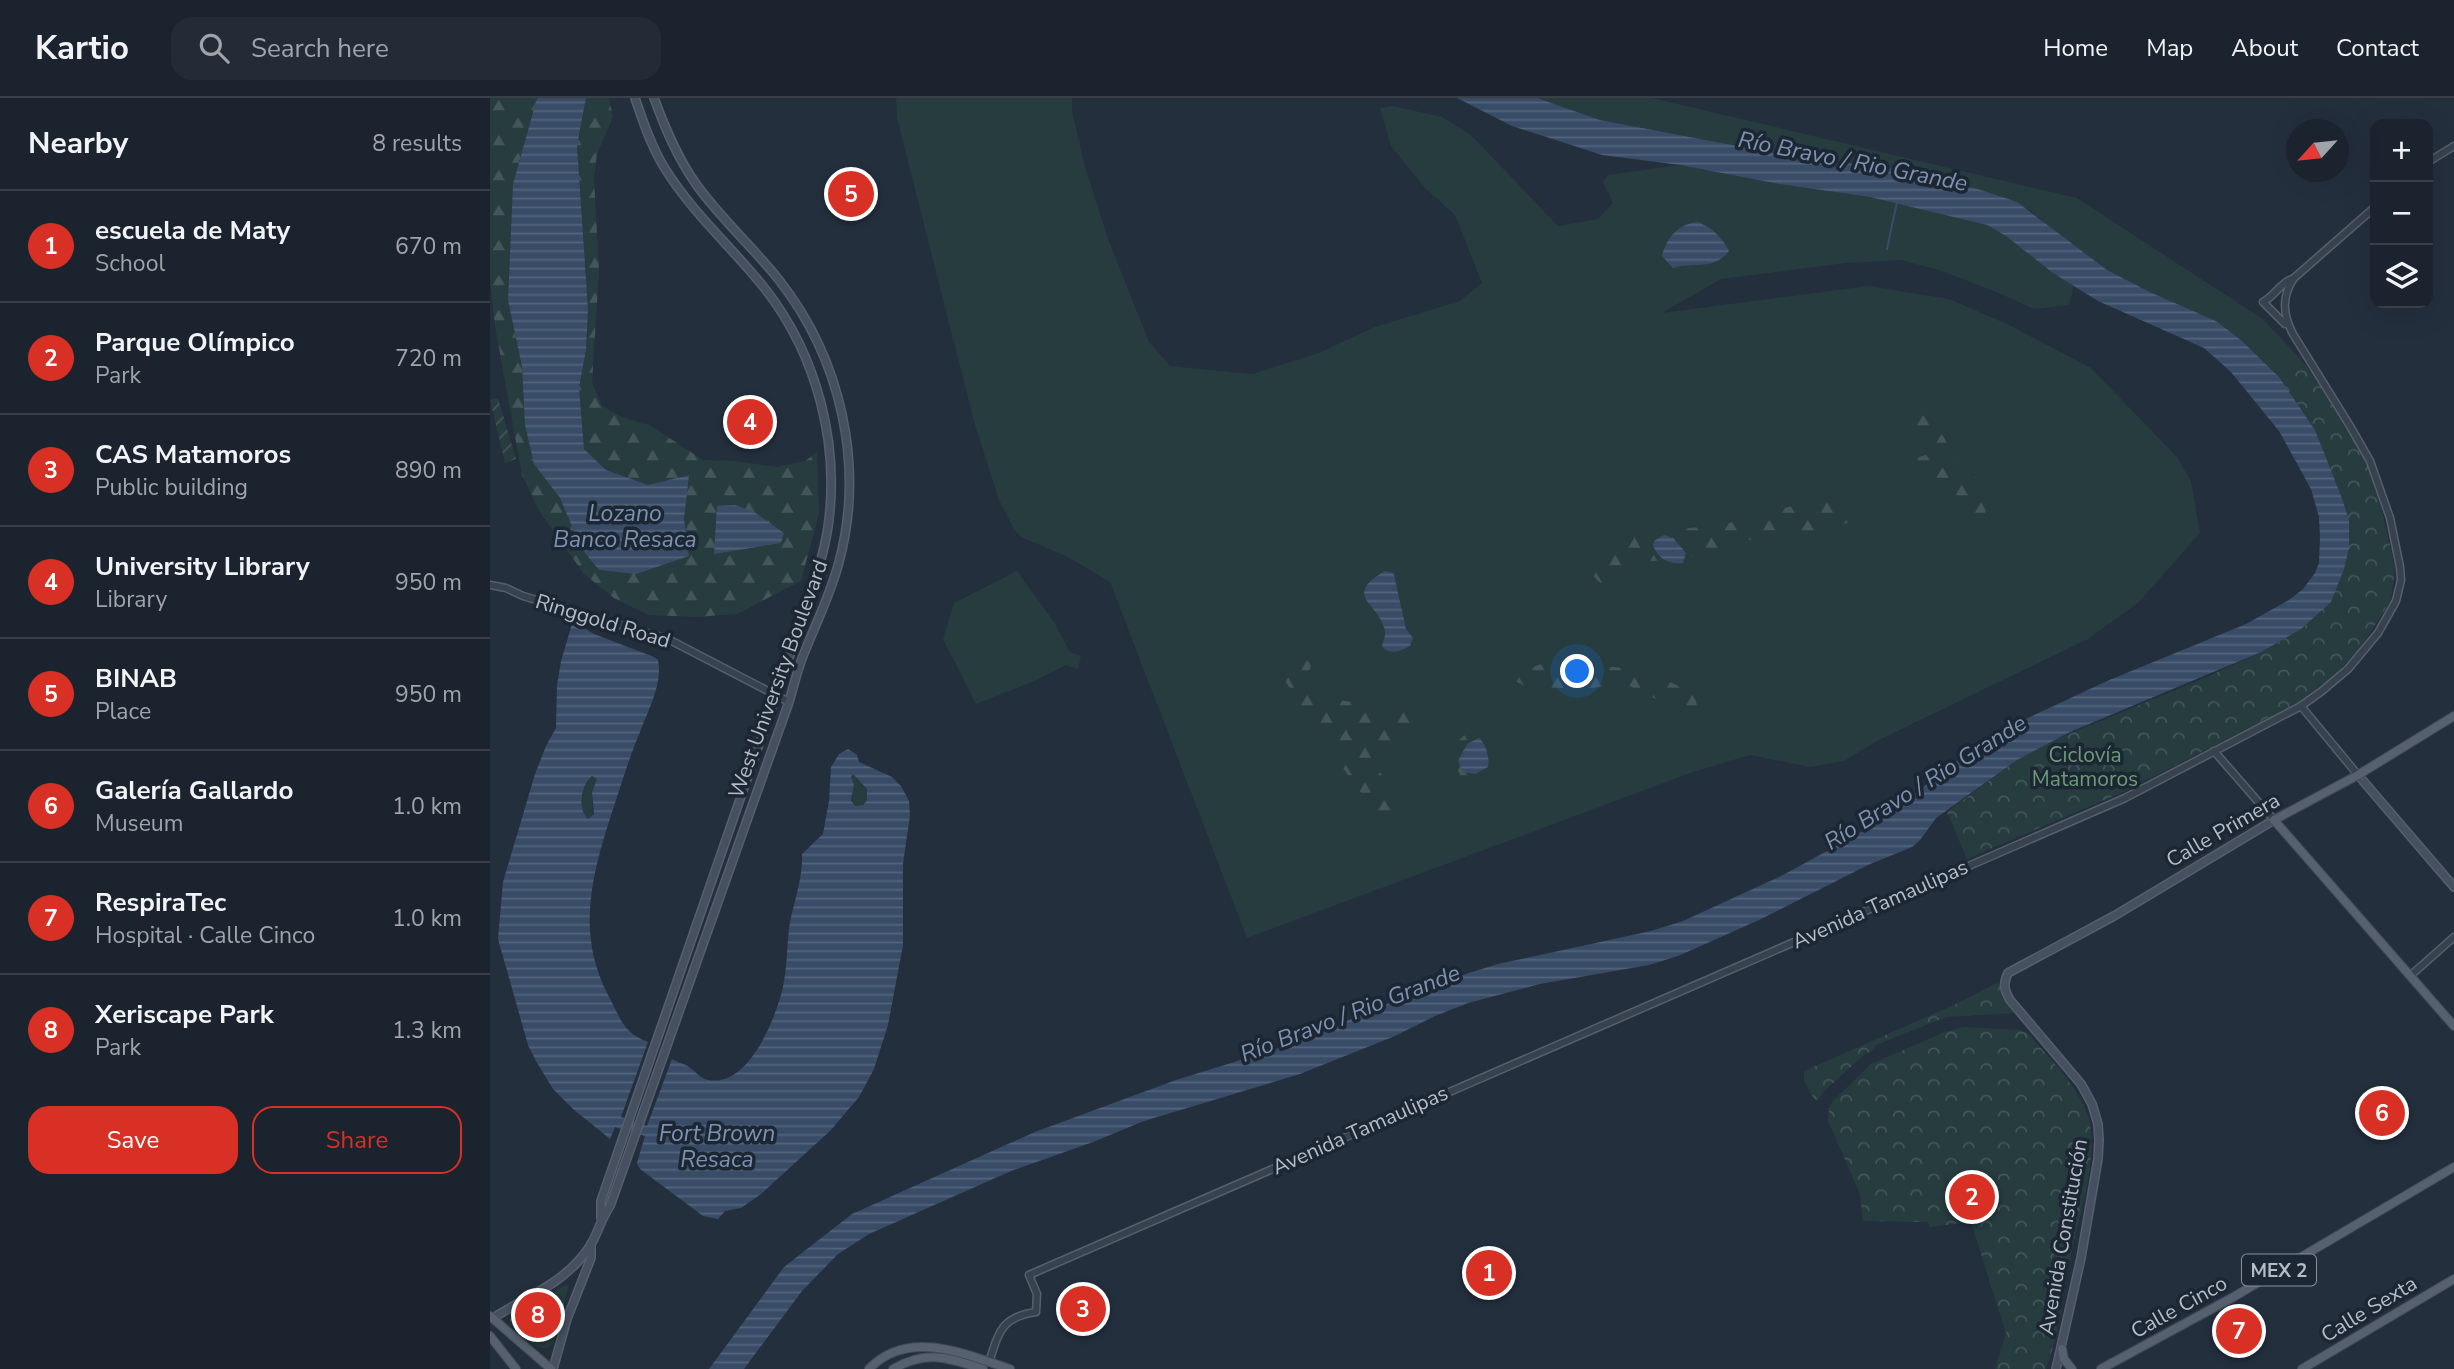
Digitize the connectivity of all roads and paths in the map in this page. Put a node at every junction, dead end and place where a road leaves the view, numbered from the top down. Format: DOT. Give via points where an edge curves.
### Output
graph roads {
  1 [pos="635,98"];
  2 [pos="653,98"];
  3 [pos="2454,146"];
  4 [pos="2433,159"];
  5 [pos="2370,211"];
  6 [pos="2294,278"];
  7 [pos="2291,331"];
  8 [pos="490,585"];
  9 [pos="778,696"];
  10 [pos="789,702"];
  11 [pos="2301,705"];
  12 [pos="2454,716"];
  13 [pos="2214,751"];
  14 [pos="2358,775"];
  15 [pos="2274,820"];
  16 [pos="2454,887"];
  17 [pos="2454,937"];
  18 [pos="2008,974"];
  19 [pos="2410,976"];
  20 [pos="2454,1026"];
  21 [pos="2454,1167"];
  22 [pos="601,1219"];
  23 [pos="591,1244"];
  24 [pos="569,1279"];
  25 [pos="2454,1279"];
  26 [pos="578,1290"];
  27 [pos="491,1319"];
  28 [pos="490,1336"];
  29 [pos="2062,1349"];
  30 [pos="986,1366"];
  31 [pos="516,1369"];
  32 [pos="552,1369"];
  33 [pos="869,1369"];
  34 [pos="892,1369"];
  35 [pos="1010,1369"];
  36 [pos="2056,1369"];
  37 [pos="2072,1369"];
  38 [pos="2101,1369"];
  39 [pos="2302,1369"];
  1 -- 9 [label="main road, West University Boulevard" via="654,149 675,184 780,310 804,356 824,415 831,470 828,528"];
  2 -- 10 [label="main road, West University Boulevard" via="676,152 697,185 799,308 816,338 839,400 849,452 846,528 825,607"];
  3 -- 4 [label="street"];
  5 -- 6 [label="street"];
  6 -- 7 [label="street, Avenida Tamaulipas" via="2284,310"];
  6 -- 7 [label="street" via="2263,302"];
  7 -- 11 [label="street, Avenida Tamaulipas" via="2370,461 2400,567 2396,601 2373,639 2336,680"];
  8 -- 9 [label="street, Ringgold Road" via="668,639"];
  9 -- 10 [label="street, Ringgold Road"];
  9 -- 22 [label="main road, West University Boulevard" via="601,1201"];
  10 -- 22 [label="main road, West University Boulevard" via="610,1206"];
  11 -- 13 [label="street, Avenida Tamaulipas"];
  11 -- 14 [label="street"];
  12 -- 14 [label="main road, Calle Primera"];
  13 -- 15 [label="street"];
  13 -- 30 [label="street, Avenida Tamaulipas" via="2124,798 1029,1275 1037,1294 1036,1312 1003,1326"];
  14 -- 15 [label="main road, Calle Primera"];
  14 -- 16 [label="main road"];
  15 -- 18 [label="main road, Calle Primera"];
  15 -- 19 [label="main road"];
  17 -- 19 [label="street"];
  18 -- 29 [label="main road, Avenida Constitución" via="2004,987 2010,1000 2081,1084 2098,1124 2098,1160"];
  19 -- 20 [label="main road"];
  21 -- 38 [label="main road, Calle Cinco / MEX 2"];
  22 -- 23 [label="main road, West University Boulevard"];
  23 -- 24 [label="main road, West University Boulevard"];
  23 -- 26 [label="main road, West University Boulevard" via="591,1258"];
  24 -- 26 [label="main road"];
  24 -- 27 [label="main road, West University Boulevard"];
  25 -- 39 [label="main road, Calle Sexta"];
  26 -- 32 [label="main road, West University Boulevard"];
  27 -- 32 [label="main road"];
  28 -- 31 [label="main road"];
  29 -- 36 [label="main road, Avenida Constitución"];
  29 -- 37 [label="main road"];
  30 -- 33 [label="main road" via="921,1345 892,1353"];
  30 -- 34 [label="main road" via="937,1356"];
  30 -- 35 [label="main road"];
}
